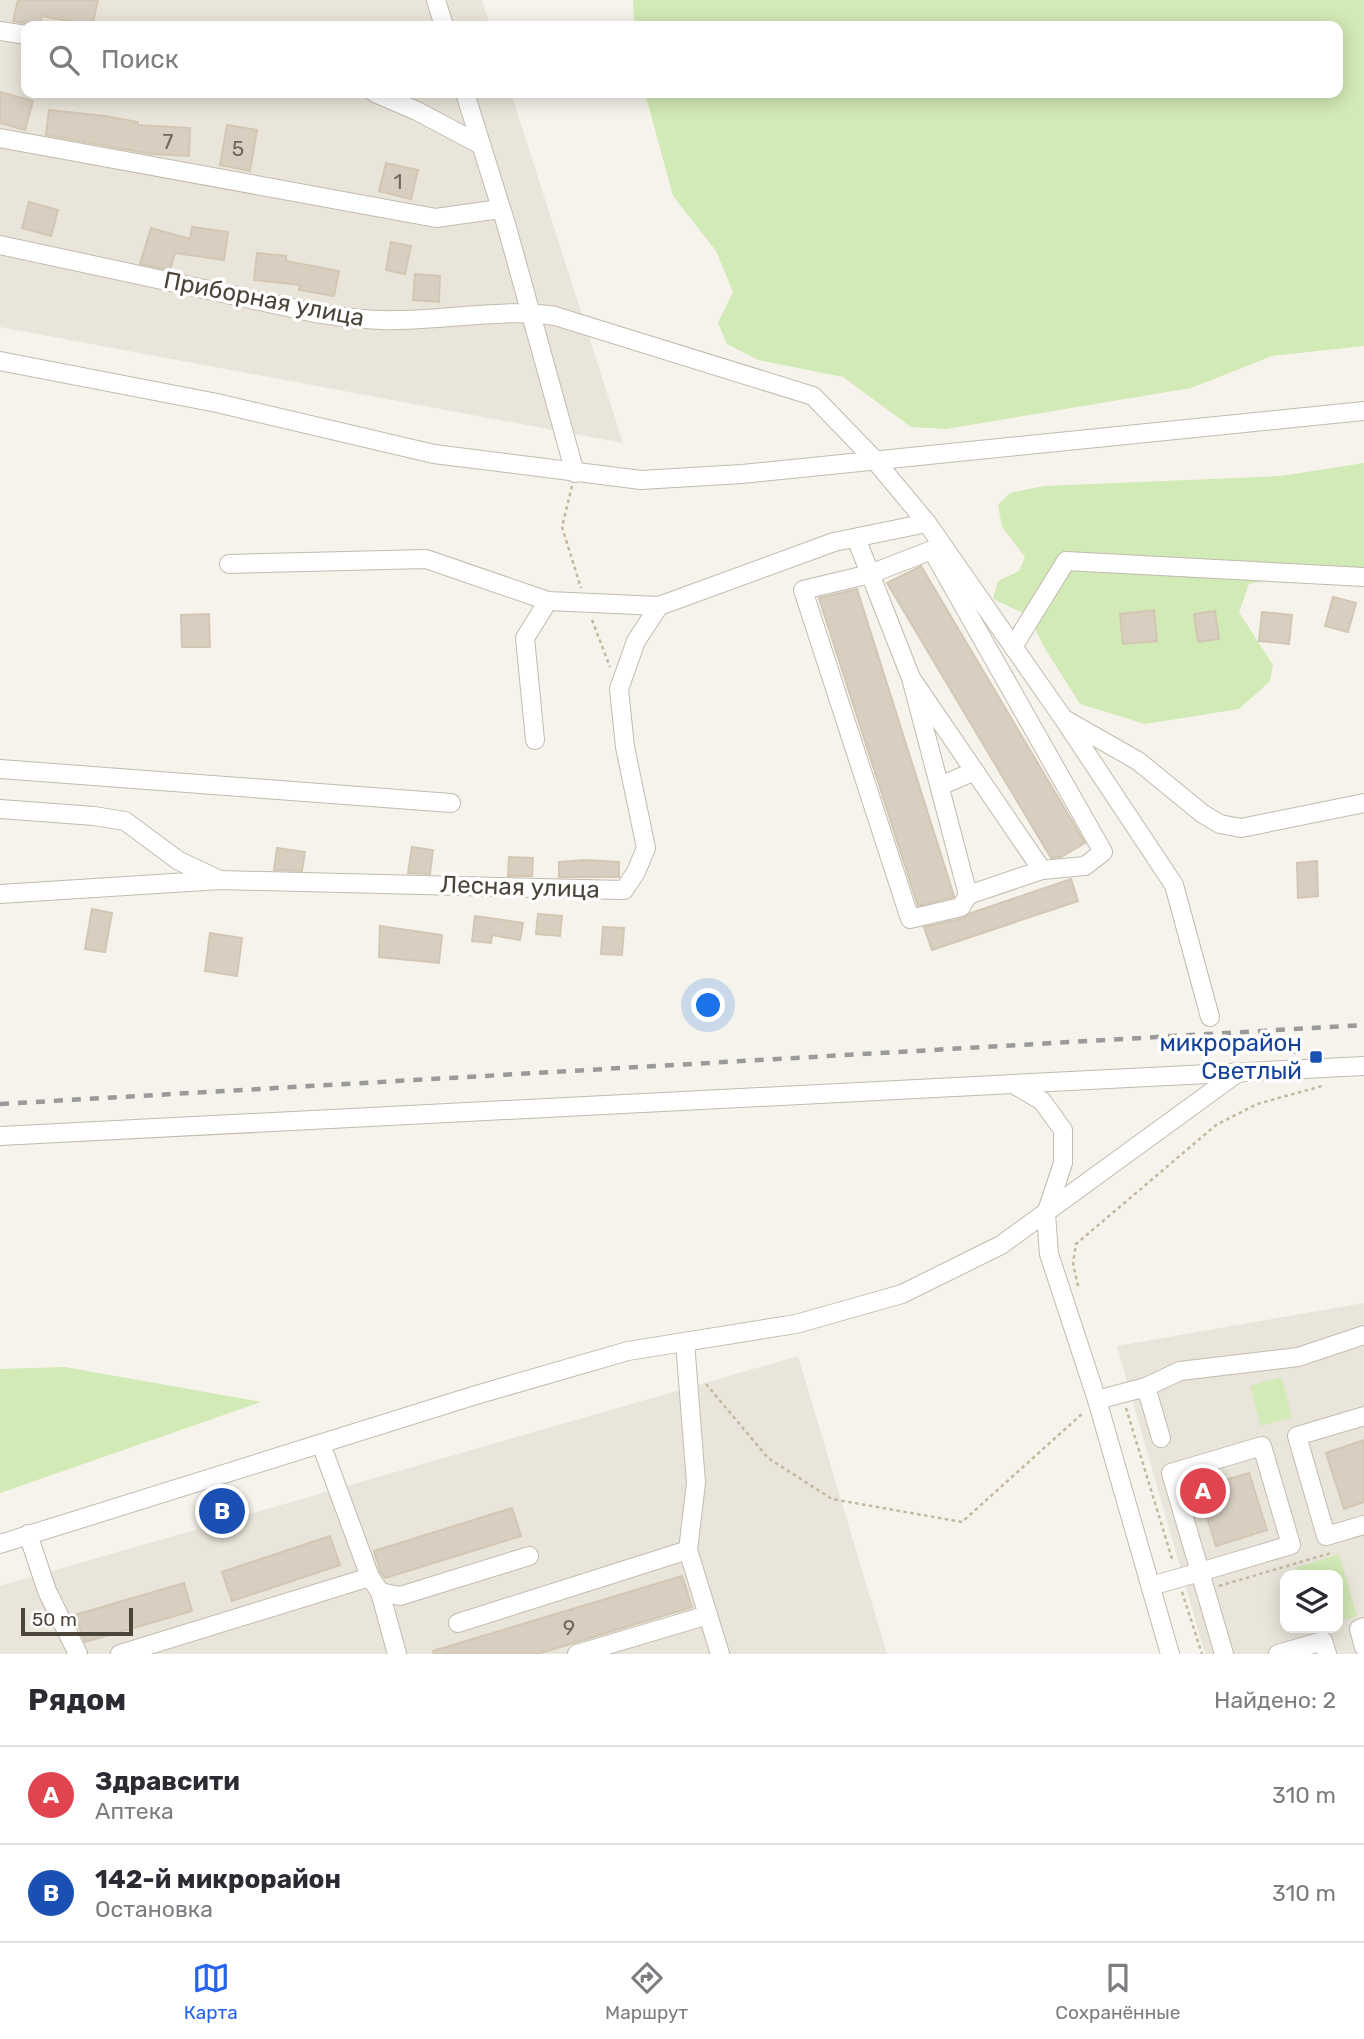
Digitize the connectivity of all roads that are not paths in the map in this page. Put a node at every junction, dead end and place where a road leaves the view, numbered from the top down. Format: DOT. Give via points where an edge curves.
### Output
graph roads {
  1 [pos="436,0"];
  2 [pos="442,21"];
  3 [pos="0,31"];
  4 [pos="21,34"];
  5 [pos="387,98"];
  6 [pos="467,98"];
  7 [pos="0,138"];
  8 [pos="481,145"];
  9 [pos="500,209"];
  10 [pos="0,245"];
  11 [pos="531,312"];
  12 [pos="0,361"];
  13 [pos="1364,411"];
  14 [pos="873,458"];
  15 [pos="575,473"];
  16 [pos="928,523"];
  17 [pos="856,538"];
  18 [pos="229,564"];
  19 [pos="870,574"];
  20 [pos="1364,577"];
  21 [pos="548,601"];
  22 [pos="659,606"];
  23 [pos="1013,647"];
  24 [pos="911,678"];
  25 [pos="1063,719"];
  26 [pos="534,740"];
  27 [pos="0,769"];
  28 [pos="975,771"];
  29 [pos="940,786"];
  30 [pos="452,803"];
  31 [pos="1364,803"];
  32 [pos="0,809"];
  33 [pos="1042,870"];
  34 [pos="220,880"];
  35 [pos="0,894"];
  36 [pos="968,895"];
  37 [pos="1210,1017"];
  38 [pos="1364,1066"];
  39 [pos="1236,1074"];
  40 [pos="1013,1084"];
  41 [pos="0,1136"];
  42 [pos="1046,1214"];
  43 [pos="1364,1335"];
  44 [pos="685,1342"];
  45 [pos="1146,1387"];
  46 [pos="1103,1399"];
  47 [pos="1364,1416"];
  48 [pos="1161,1438"];
  49 [pos="321,1444"];
  50 [pos="1364,1524"];
  51 [pos="28,1534"];
  52 [pos="0,1544"];
  53 [pos="688,1550"];
  54 [pos="528,1556"];
  55 [pos="1200,1572"];
  56 [pos="370,1577"];
  57 [pos="1151,1586"];
  58 [pos="380,1592"];
  59 [pos="708,1615"];
  60 [pos="458,1623"];
  61 [pos="1364,1628"];
  62 [pos="1364,1647"];
  63 [pos="78,1654"];
  64 [pos="120,1654"];
  65 [pos="397,1654"];
  66 [pos="577,1654"];
  67 [pos="720,1654"];
  68 [pos="1170,1654"];
  69 [pos="1224,1654"];
  70 [pos="1278,1654"];
  71 [pos="1327,1654"];
  1 -- 2 [label="street"];
  3 -- 4 [label="street"];
  5 -- 8 [label="street"];
  6 -- 8 [label="street"];
  7 -- 9 [label="street" via="436,218"];
  8 -- 9 [label="street"];
  9 -- 11 [label="street"];
  10 -- 11 [label="street, Приборная улица" via="358,319"];
  11 -- 14 [label="street, Приборная улица" via="813,396"];
  11 -- 15 [label="street"];
  12 -- 15 [label="street" via="217,403 434,454"];
  13 -- 14 [label="street"];
  14 -- 15 [label="street" via="742,474 641,480"];
  14 -- 16 [label="street, Приборная улица"];
  16 -- 17 [label="street"];
  16 -- 23 [label="street, Приборная улица"];
  17 -- 19 [label="street"];
  17 -- 22 [label="street"];
  18 -- 21 [label="street" via="426,559"];
  19 -- 24 [label="street"];
  19 -- 33 [label="street" via="932,550 1104,852 1085,866"];
  19 -- 36 [label="street" via="803,590 910,919 961,907"];
  20 -- 23 [label="street" via="1066,561"];
  21 -- 22 [label="street"];
  21 -- 26 [label="street" via="525,638"];
  22 -- 34 [label="street, Лесная улица" via="636,641 618,690 646,848 624,890"];
  23 -- 25 [label="street, Приборная улица"];
  24 -- 28 [label="street"];
  24 -- 29 [label="street"];
  25 -- 31 [label="street" via="1138,761 1220,824 1241,828"];
  25 -- 37 [label="street, Приборная улица" via="1174,885"];
  27 -- 30 [label="street"];
  28 -- 29 [label="street"];
  28 -- 33 [label="street"];
  29 -- 36 [label="street"];
  32 -- 34 [label="street" via="125,821 179,861"];
  33 -- 36 [label="street"];
  34 -- 35 [label="street, Лесная улица"];
  38 -- 39 [label="street"];
  39 -- 40 [label="street"];
  39 -- 42 [label="street"];
  40 -- 41 [label="street"];
  40 -- 42 [label="street" via="1042,1101 1063,1130 1063,1163"];
  42 -- 44 [label="street" via="1002,1245 902,1294 796,1324"];
  42 -- 46 [label="street" via="1049,1254"];
  43 -- 45 [label="street" via="1298,1357 1180,1371"];
  44 -- 49 [label="street" via="615,1355"];
  44 -- 53 [label="street" via="696,1483"];
  45 -- 46 [label="street"];
  45 -- 48 [label="street"];
  46 -- 57 [label="street"];
  47 -- 50 [label="street" via="1297,1436 1326,1536"];
  49 -- 51 [label="street"];
  49 -- 56 [label="street"];
  51 -- 52 [label="street"];
  51 -- 63 [label="street" via="47,1591"];
  53 -- 59 [label="street"];
  53 -- 60 [label="street"];
  54 -- 58 [label="street" via="400,1596"];
  55 -- 55 [label="street" via="1171,1473 1262,1446 1291,1545"];
  55 -- 57 [label="street"];
  55 -- 69 [label="street"];
  56 -- 58 [label="street"];
  56 -- 64 [label="street"];
  57 -- 68 [label="street"];
  58 -- 65 [label="street"];
  59 -- 66 [label="street"];
  59 -- 67 [label="street"];
  61 -- 62 [label="street" via="1359,1629"];
  70 -- 71 [label="street" via="1323,1641"];
}
